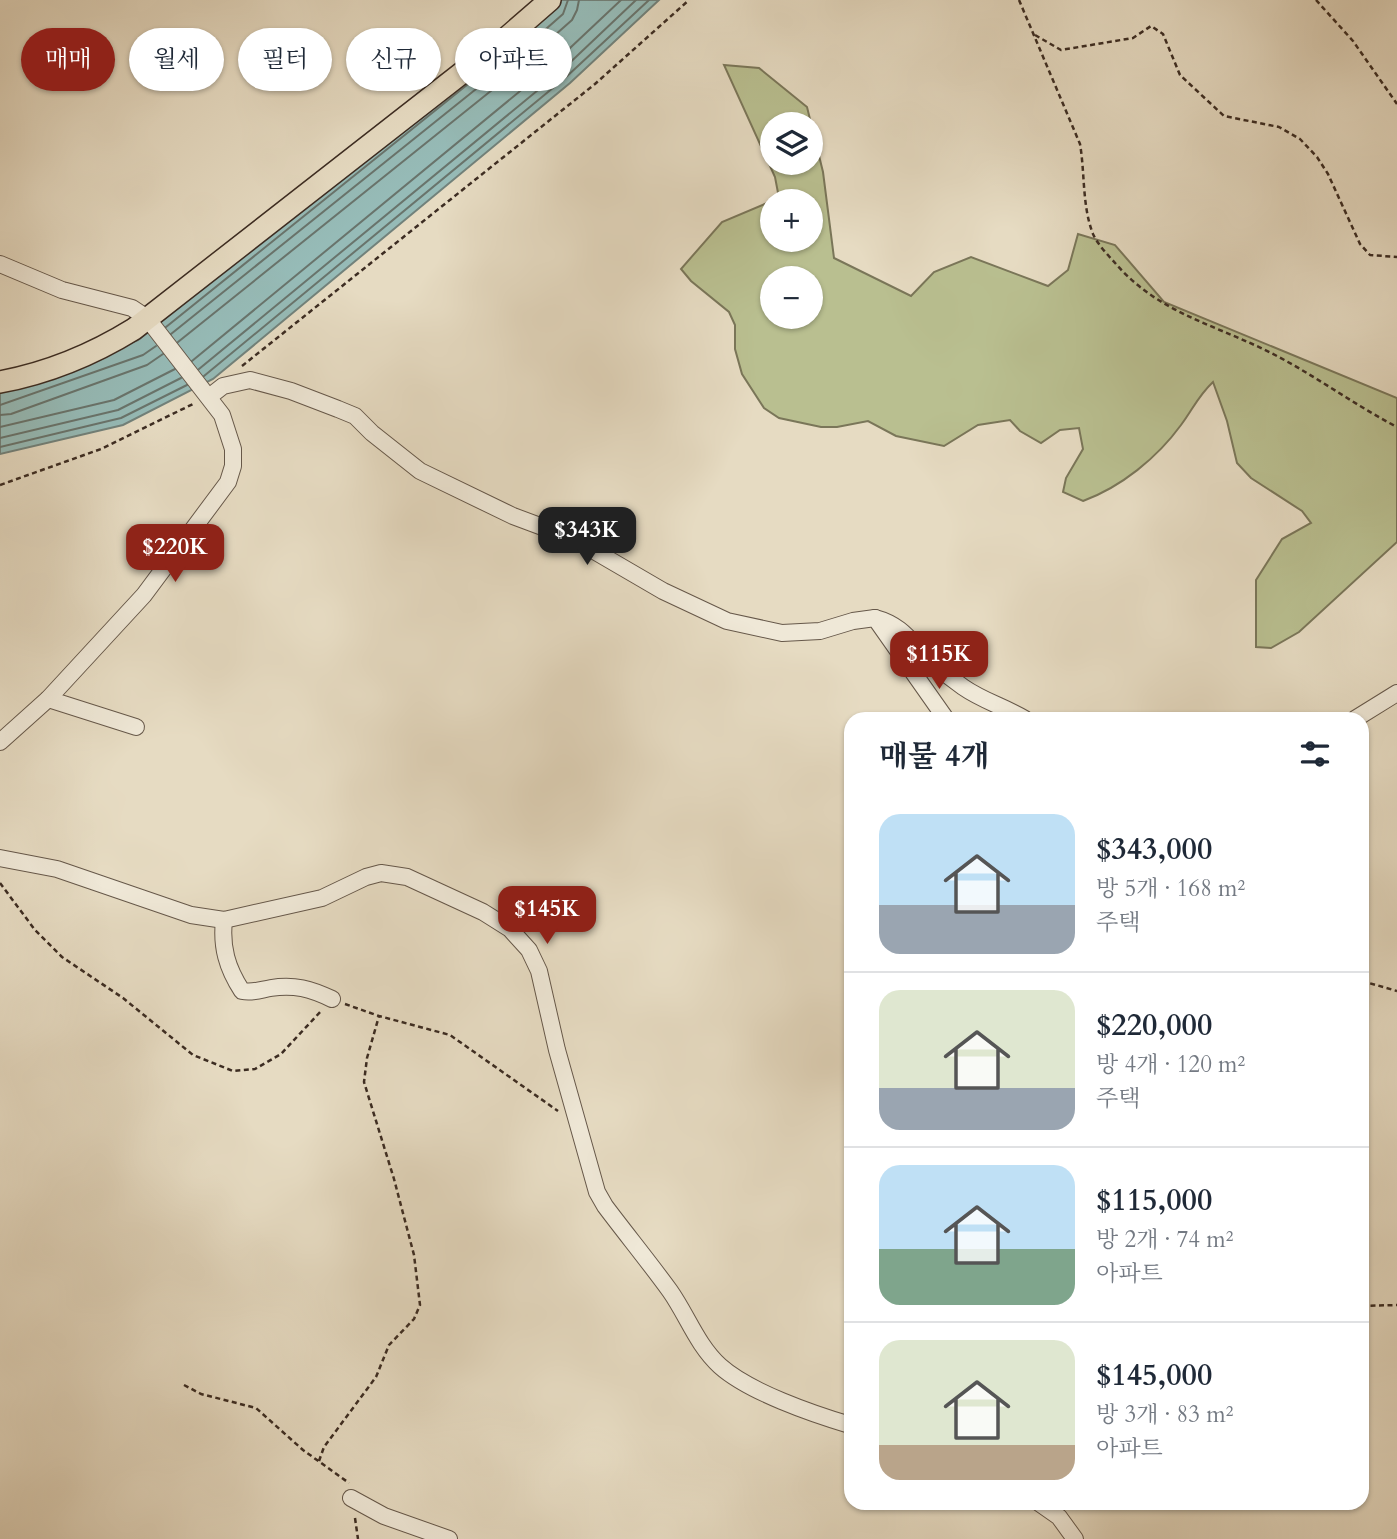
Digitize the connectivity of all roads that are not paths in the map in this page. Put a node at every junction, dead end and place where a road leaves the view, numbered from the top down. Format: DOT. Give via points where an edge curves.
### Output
graph roads {
  1 [pos="550,0"];
  2 [pos="0,264"];
  3 [pos="149,321"];
  4 [pos="0,382"];
  5 [pos="206,394"];
  6 [pos="875,618"];
  7 [pos="1397,694"];
  8 [pos="48,699"];
  9 [pos="941,712"];
  10 [pos="1013,712"];
  11 [pos="1366,712"];
  12 [pos="136,727"];
  13 [pos="0,742"];
  14 [pos="0,859"];
  15 [pos="224,920"];
  16 [pos="332,999"];
  17 [pos="844,1423"];
  18 [pos="351,1498"];
  19 [pos="1049,1510"];
  20 [pos="449,1539"];
  21 [pos="1075,1539"];
  1 -- 3 [label="main road"];
  2 -- 3 [label="street" via="62,290 132,309"];
  3 -- 4 [label="main road" via="78,359"];
  3 -- 5 [label="street"];
  5 -- 6 [label="street" via="250,380 355,416 420,471 513,516 572,538 663,591 727,621 782,633 820,631"];
  5 -- 8 [label="street" via="222,415 233,449 228,482 144,595"];
  6 -- 9 [label="street"];
  6 -- 10 [label="street" via="891,623 934,665 982,700"];
  7 -- 11 [label="street"];
  8 -- 12 [label="street"];
  8 -- 13 [label="street"];
  14 -- 15 [label="street" via="57,869 191,915"];
  15 -- 16 [label="street" via="225,956 242,991 298,986"];
  15 -- 17 [label="street" via="322,898 381,873 407,877 510,929 529,950 539,971 557,1050 597,1192 605,1206 671,1292 719,1365 810,1414"];
  18 -- 20 [label="street" via="384,1517"];
  19 -- 21 [label="street"];
}
